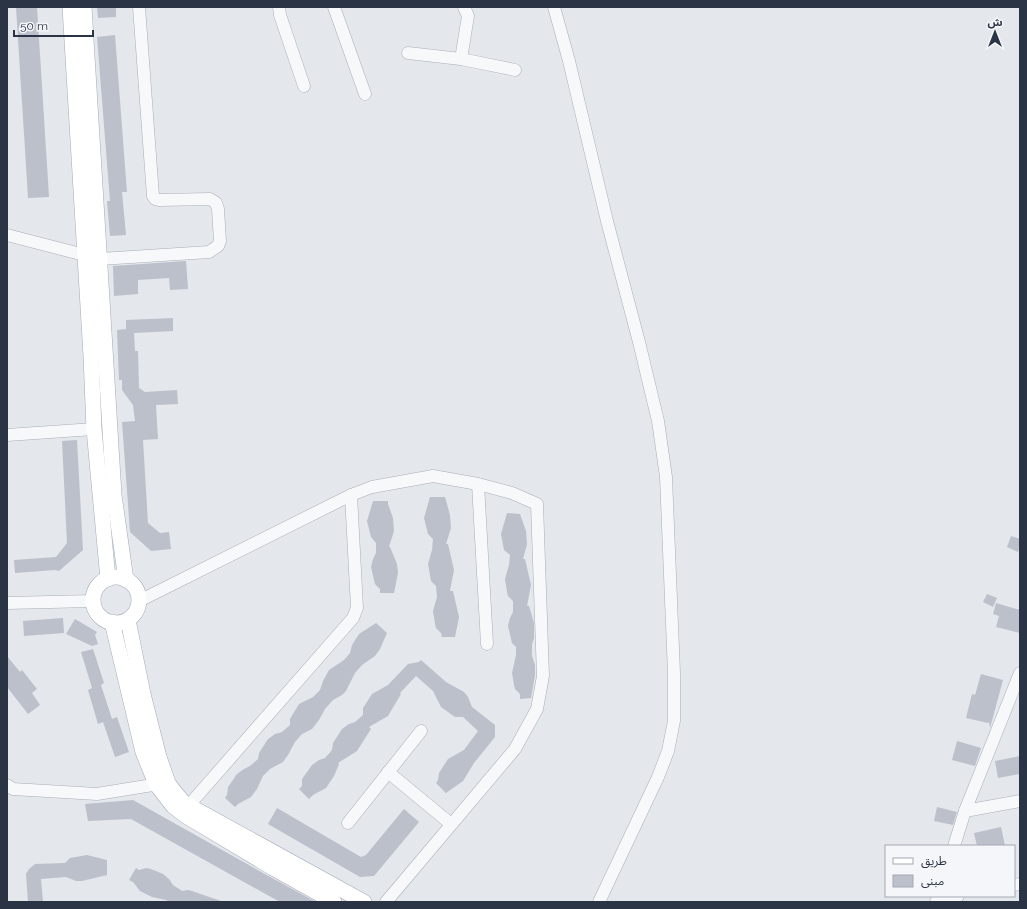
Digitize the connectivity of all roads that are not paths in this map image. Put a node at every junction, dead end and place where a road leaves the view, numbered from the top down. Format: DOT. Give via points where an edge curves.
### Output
graph roads {
  1 [pos="70,7"];
  2 [pos="84,7"];
  3 [pos="139,7"];
  4 [pos="279,7"];
  5 [pos="334,7"];
  6 [pos="464,7"];
  7 [pos="554,7"];
  8 [pos="408,53"];
  9 [pos="461,60"];
  10 [pos="515,70"];
  11 [pos="304,86"];
  12 [pos="365,94"];
  13 [pos="7,235"];
  14 [pos="85,256"];
  15 [pos="100,259"];
  16 [pos="94,429"];
  17 [pos="7,434"];
  18 [pos="478,484"];
  19 [pos="352,495"];
  20 [pos="108,579"];
  21 [pos="126,580"];
  22 [pos="94,601"];
  23 [pos="139,601"];
  24 [pos="7,603"];
  25 [pos="128,620"];
  26 [pos="112,622"];
  27 [pos="487,644"];
  28 [pos="1020,673"];
  29 [pos="421,731"];
  30 [pos="388,772"];
  31 [pos="7,784"];
  32 [pos="162,784"];
  33 [pos="1020,801"];
  34 [pos="186,809"];
  35 [pos="965,811"];
  36 [pos="348,823"];
  37 [pos="451,824"];
  38 [pos="954,845"];
  39 [pos="951,897"];
  40 [pos="937,899"];
  41 [pos="334,902"];
  42 [pos="364,902"];
  43 [pos="386,902"];
  44 [pos="599,902"];
  1 -- 14 [label="main road"];
  2 -- 15 [label="main road"];
  3 -- 15 [label="street" via="153,196 159,200 210,199 216,203 220,241 218,246 209,252"];
  4 -- 11 [label="street"];
  5 -- 12 [label="street"];
  6 -- 9 [label="street" via="468,16"];
  7 -- 44 [label="street" via="640,342 658,420 666,477 674,721 668,751 658,777"];
  8 -- 9 [label="street"];
  9 -- 10 [label="street"];
  13 -- 14 [label="street"];
  14 -- 15 [label="street"];
  14 -- 16 [label="main road"];
  15 -- 21 [label="main road" via="114,495"];
  16 -- 17 [label="street"];
  16 -- 20 [label="main road"];
  18 -- 19 [label="street" via="433,476 372,487"];
  18 -- 27 [label="street"];
  18 -- 37 [label="street" via="512,493 537,504 543,676 537,709 514,749"];
  19 -- 23 [label="street"];
  19 -- 34 [label="street" via="357,608 353,618"];
  20 -- 21 [label="main road"];
  20 -- 22 [label="main road" via="96,590"];
  21 -- 23 [label="main road" via="136,589"];
  22 -- 24 [label="street"];
  22 -- 26 [label="main road" via="97,613"];
  23 -- 25 [label="main road" via="136,612"];
  25 -- 26 [label="main road"];
  25 -- 32 [label="main road" via="159,757"];
  26 -- 32 [label="main road" via="143,752"];
  28 -- 35 [label="street"];
  29 -- 30 [label="street"];
  30 -- 36 [label="street"];
  30 -- 37 [label="street"];
  31 -- 32 [label="street" via="13,789 97,794"];
  32 -- 34 [label="main road" via="173,790"];
  33 -- 35 [label="street"];
  34 -- 41 [label="main road" via="260,860"];
  34 -- 42 [label="main road"];
  35 -- 38 [label="street"];
  37 -- 43 [label="street"];
  39 -- 40 [label="street"];
}
